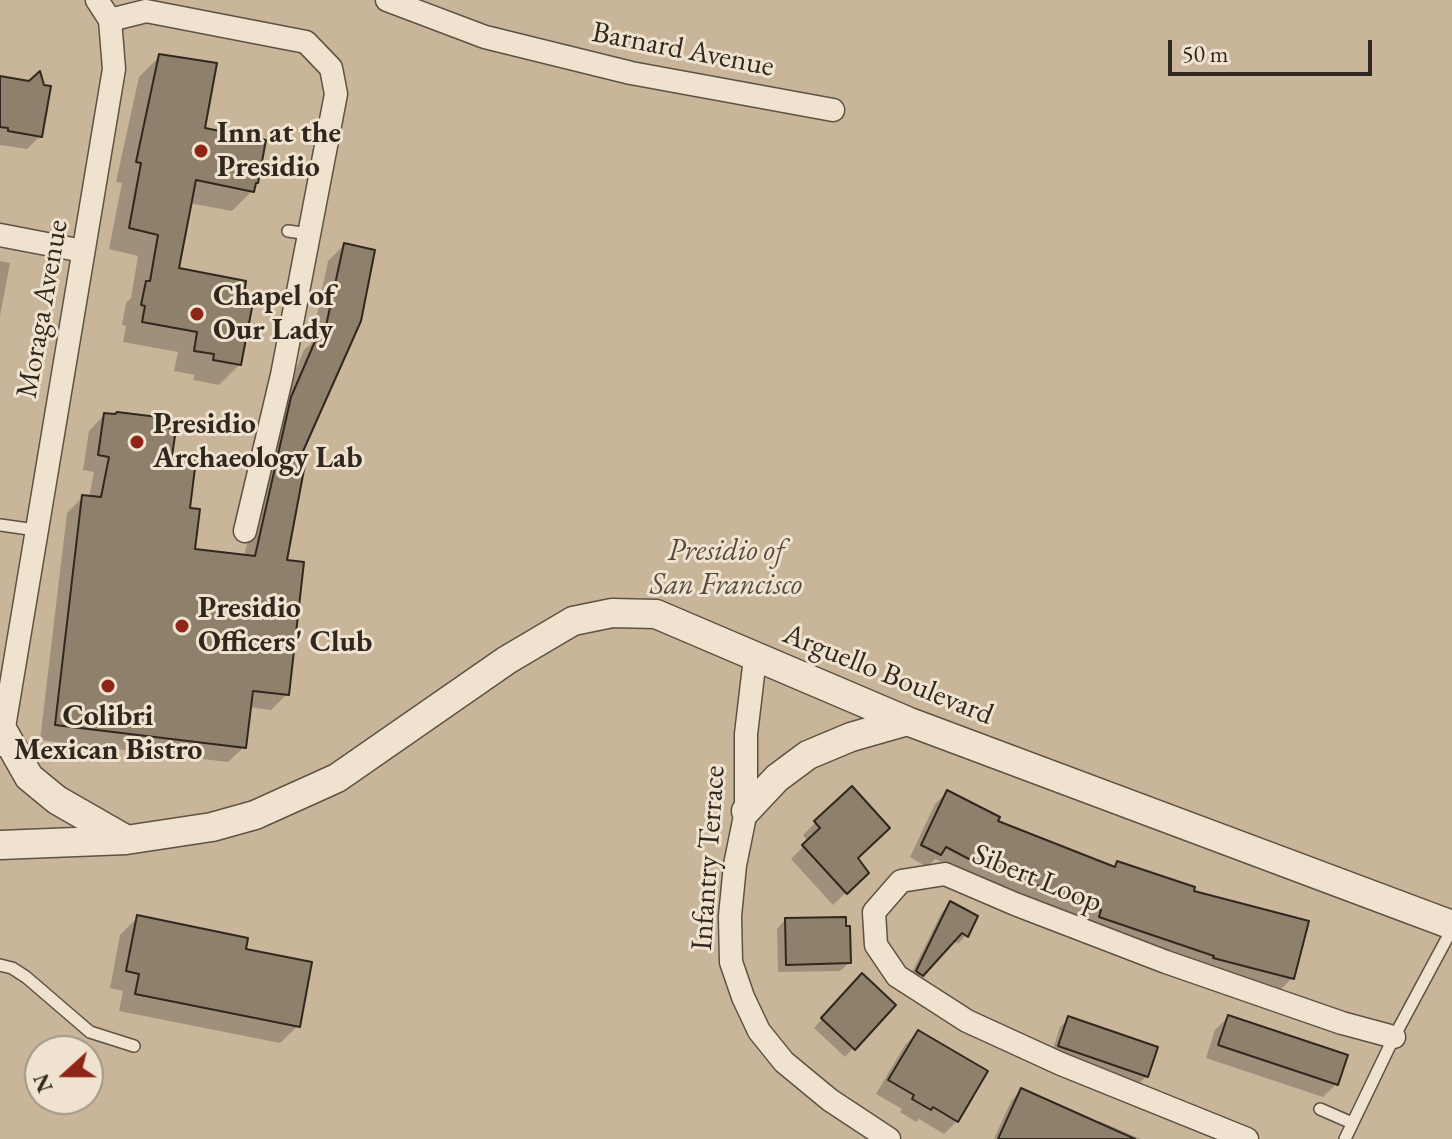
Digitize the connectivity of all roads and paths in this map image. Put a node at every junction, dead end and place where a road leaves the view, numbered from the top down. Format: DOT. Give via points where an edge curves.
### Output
graph roads {
  1 [pos="97,0"];
  2 [pos="387,0"];
  3 [pos="110,20"];
  4 [pos="833,110"];
  5 [pos="0,235"];
  6 [pos="83,251"];
  7 [pos="0,525"];
  8 [pos="36,530"];
  9 [pos="245,531"];
  10 [pos="7,658"];
  11 [pos="755,658"];
  12 [pos="907,721"];
  13 [pos="2,740"];
  14 [pos="746,811"];
  15 [pos="126,840"];
  16 [pos="0,845"];
  17 [pos="1452,927"];
  18 [pos="0,965"];
  19 [pos="1394,1037"];
  20 [pos="134,1046"];
  21 [pos="1320,1109"];
  22 [pos="1352,1123"];
  23 [pos="889,1139"];
  24 [pos="1247,1139"];
  25 [pos="1345,1139"];
  1 -- 3 [label="street"];
  2 -- 4 [label="street, Barnard Avenue" via="485,37 631,73"];
  3 -- 6 [label="street, Moraga Avenue" via="114,69"];
  3 -- 9 [label="street" via="146,11 306,42 331,68 336,94 299,233 282,375"];
  5 -- 6 [label="street"];
  6 -- 8 [label="street, Moraga Avenue"];
  7 -- 8 [label="lane"];
  8 -- 10 [label="street, Moraga Avenue"];
  10 -- 13 [label="street, Moraga Avenue"];
  11 -- 12 [label="street, Arguello Boulevard"];
  11 -- 14 [label="street, Infantry Terrace" via="746,734"];
  11 -- 15 [label="street, Arguello Boulevard" via="656,614 612,613 573,621 507,660 337,778 255,815"];
  12 -- 14 [label="street" via="808,755"];
  12 -- 17 [label="street, Arguello Boulevard"];
  13 -- 15 [label="street" via="29,777 57,800"];
  14 -- 23 [label="street, Infantry Terrace" via="730,916 731,962 743,997 759,1031 784,1062"];
  15 -- 16 [label="street, Arguello Boulevard"];
  17 -- 19 [label="lane"];
  18 -- 20 [label="lane" via="26,977 90,1032"];
  19 -- 22 [label="lane"];
  19 -- 24 [label="street, Sibert Loop" via="1166,962 945,874 901,881 874,912 876,945 897,976 967,1021"];
  21 -- 22 [label="lane"];
  22 -- 25 [label="lane"];
}
